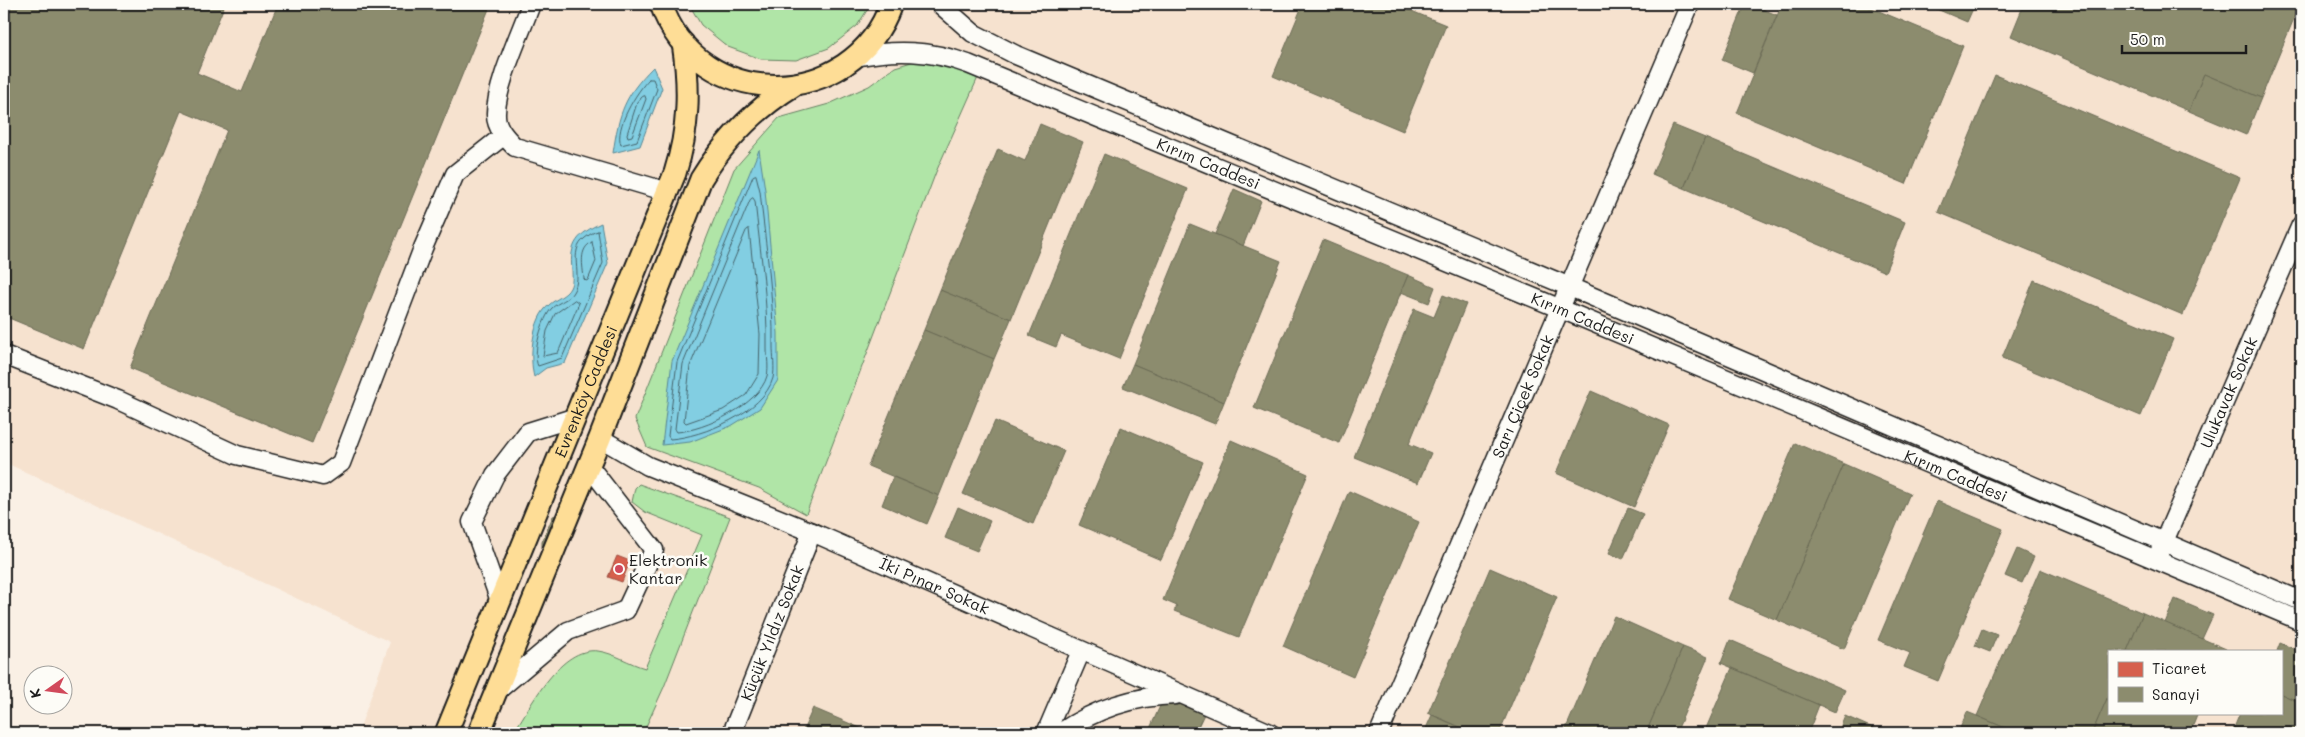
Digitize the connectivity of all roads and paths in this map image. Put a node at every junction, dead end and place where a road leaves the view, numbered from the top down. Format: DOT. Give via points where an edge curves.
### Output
graph roads {
  1 [pos="531,4"];
  2 [pos="661,4"];
  3 [pos="891,4"];
  4 [pos="940,4"];
  5 [pos="1690,4"];
  6 [pos="683,43"];
  7 [pos="855,57"];
  8 [pos="794,85"];
  9 [pos="503,136"];
  10 [pos="668,192"];
  11 [pos="2301,225"];
  12 [pos="1570,287"];
  13 [pos="1561,309"];
  14 [pos="4,355"];
  15 [pos="576,417"];
  16 [pos="600,438"];
  17 [pos="588,466"];
  18 [pos="812,532"];
  19 [pos="2164,542"];
  20 [pos="2156,560"];
  21 [pos="500,601"];
  22 [pos="2301,601"];
  23 [pos="2301,621"];
  24 [pos="1081,651"];
  25 [pos="496,692"];
  26 [pos="1180,694"];
  27 [pos="446,733"];
  28 [pos="479,733"];
  29 [pos="732,733"];
  30 [pos="1046,733"];
  31 [pos="1060,733"];
  32 [pos="1270,733"];
  33 [pos="1379,733"];
  1 -- 9 [label="street" via="500,90 495,116"];
  2 -- 6 [label="main road"];
  3 -- 7 [label="main road" via="879,29"];
  4 -- 12 [label="street, Kırım Caddesi" via="973,33 1016,55"];
  5 -- 12 [label="street, Sarı Çiçek Sokak"];
  6 -- 8 [label="main road" via="706,64 733,78 763,86"];
  6 -- 10 [label="main road, Evrenköy Caddesi" via="688,83 687,120 683,147"];
  7 -- 8 [label="main road" via="826,75"];
  7 -- 13 [label="street, Kırım Caddesi" via="903,51 952,58"];
  8 -- 16 [label="main road, Evrenköy Caddesi" via="746,122 722,148 701,179"];
  9 -- 10 [label="street" via="515,147"];
  9 -- 14 [label="street" via="455,174 341,463 323,476 237,455 118,400"];
  10 -- 15 [label="main road, Evrenköy Caddesi"];
  11 -- 19 [label="street, Ulukavak Sokak"];
  12 -- 13 [label="street, Sarı Çiçek Sokak"];
  12 -- 19 [label="street, Kırım Caddesi"];
  13 -- 20 [label="street, Kırım Caddesi"];
  13 -- 33 [label="street, Sarı Çiçek Sokak"];
  15 -- 21 [label="main road, Evrenköy Caddesi"];
  15 -- 21 [label="street" via="528,432 495,475 472,522"];
  16 -- 17 [label="main road, Evrenköy Caddesi"];
  16 -- 18 [label="street, İki Pınar Sokak" via="648,466"];
  17 -- 25 [label="main road, Evrenköy Caddesi"];
  17 -- 25 [label="street" via="654,550 626,610 568,632"];
  18 -- 24 [label="street, İki Pınar Sokak"];
  18 -- 29 [label="street, Küçük Yıldız Sokak"];
  19 -- 20 [label="street, Ulukavak Sokak"];
  19 -- 22 [label="street, Kırım Caddesi"];
  20 -- 23 [label="street, Kırım Caddesi"];
  21 -- 27 [label="main road, Evrenköy Caddesi"];
  24 -- 26 [label="street, İki Pınar Sokak"];
  24 -- 30 [label="street"];
  25 -- 28 [label="main road, Evrenköy Caddesi"];
  26 -- 31 [label="street" via="1138,698 1119,704"];
  26 -- 32 [label="street, İki Pınar Sokak"];
}
